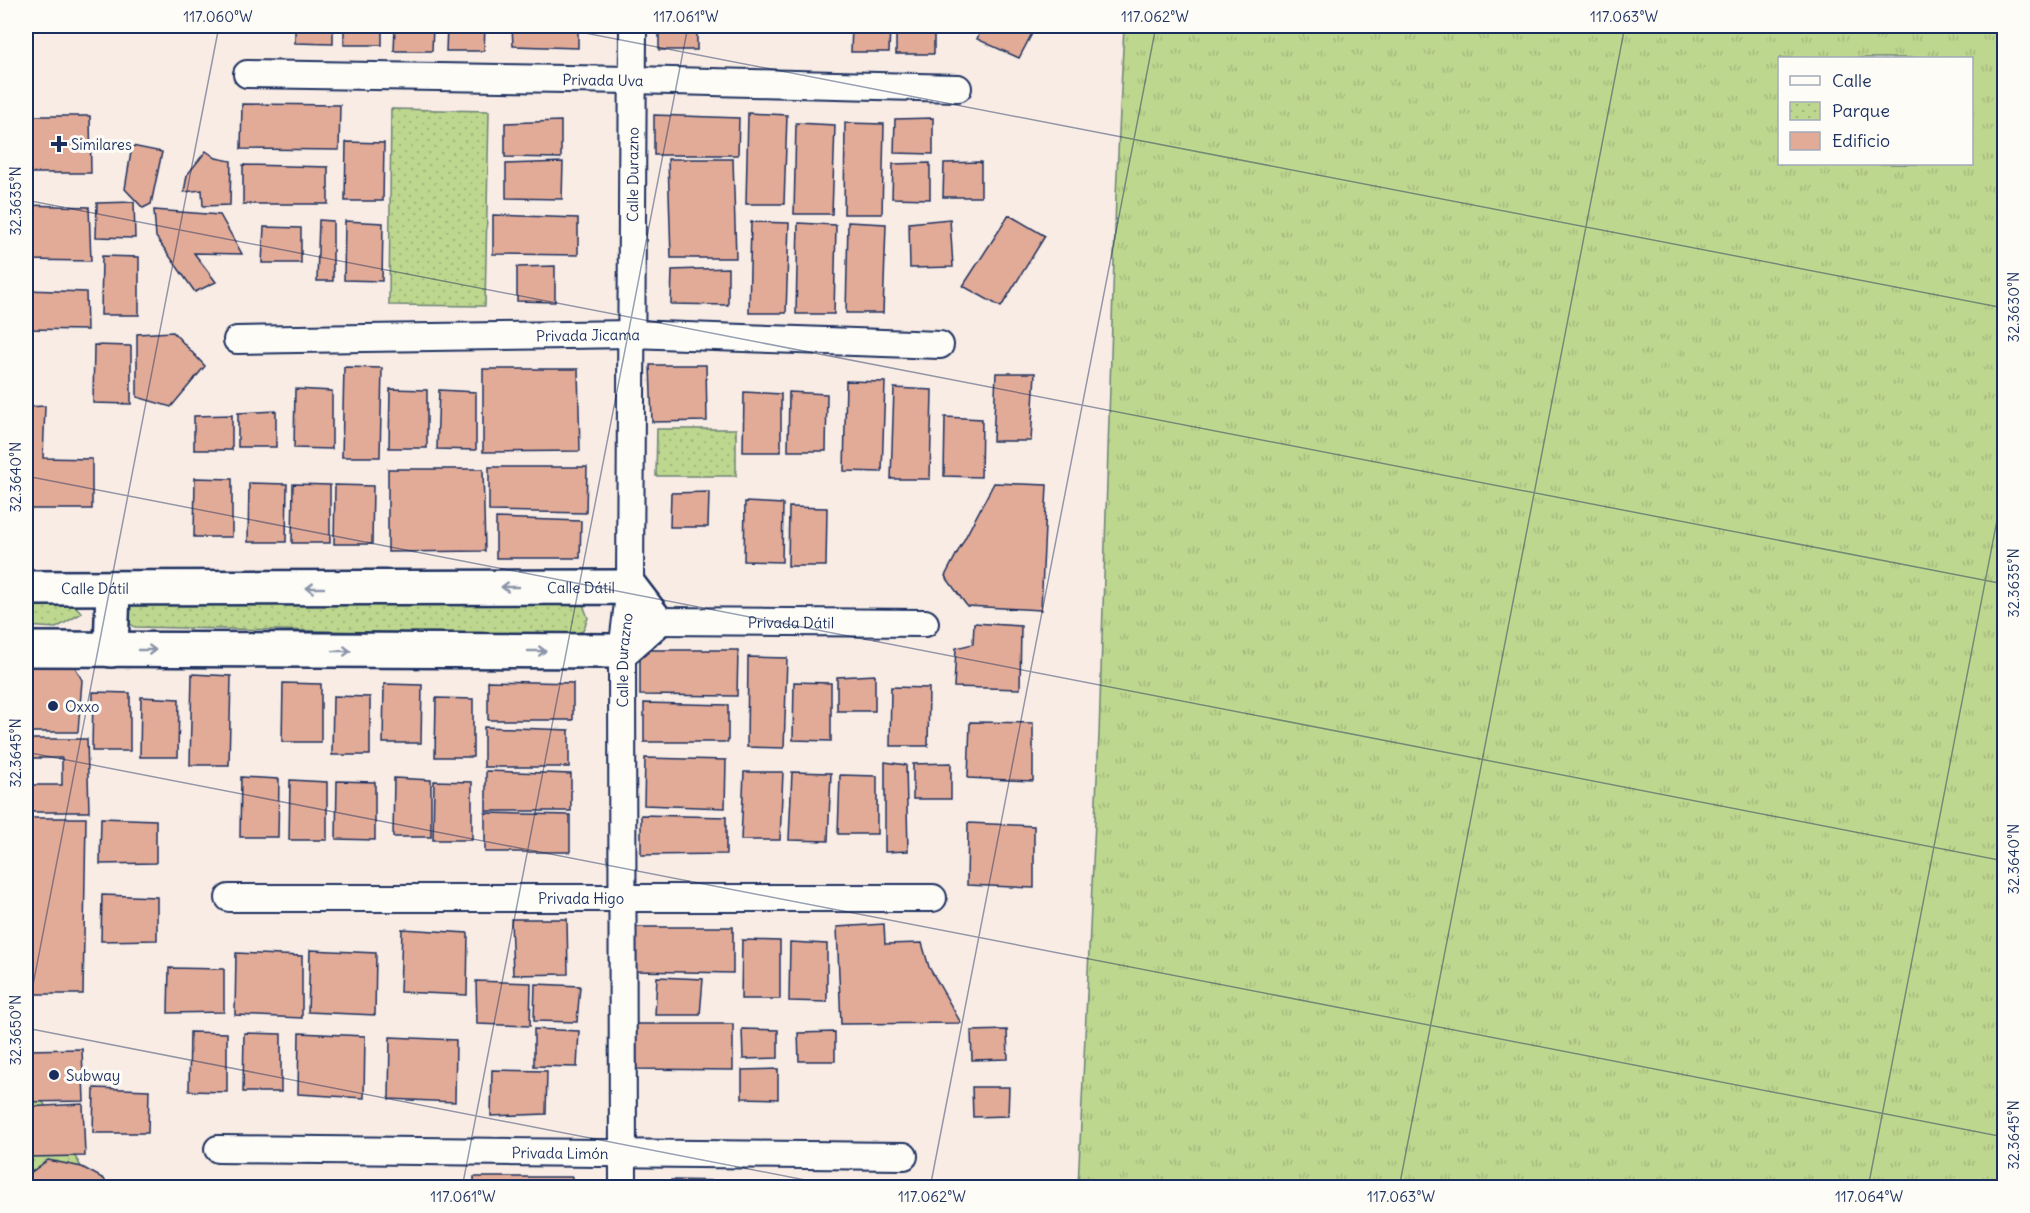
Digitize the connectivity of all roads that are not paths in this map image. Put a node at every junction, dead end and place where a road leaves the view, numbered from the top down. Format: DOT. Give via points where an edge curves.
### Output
graph roads {
  1 [pos="633,26"];
  2 [pos="248,75"];
  3 [pos="633,80"];
  4 [pos="958,88"];
  5 [pos="630,334"];
  6 [pos="237,340"];
  7 [pos="940,345"];
  8 [pos="630,587"];
  9 [pos="26,588"];
  10 [pos="113,588"];
  11 [pos="656,621"];
  12 [pos="925,623"];
  13 [pos="26,649"];
  14 [pos="111,650"];
  15 [pos="622,651"];
  16 [pos="229,898"];
  17 [pos="624,898"];
  18 [pos="933,898"];
  19 [pos="218,1149"];
  20 [pos="623,1153"];
  21 [pos="904,1156"];
  22 [pos="623,1188"];
  1 -- 3 [label="street, Calle Durazno"];
  2 -- 3 [label="street, Privada Uva"];
  3 -- 4 [label="street, Privada Uva"];
  3 -- 5 [label="street, Calle Durazno"];
  5 -- 6 [label="street, Privada Jicama"];
  5 -- 7 [label="street, Privada Jicama"];
  5 -- 8 [label="street, Calle Durazno"];
  8 -- 10 [label="street, Calle Dátil, one-way"];
  8 -- 11 [label="street, Calle Dátil"];
  8 -- 15 [label="street, Calle Durazno"];
  9 -- 10 [label="street, Calle Dátil"];
  10 -- 14 [label="street"];
  11 -- 12 [label="street, Privada Dátil"];
  11 -- 15 [label="street"];
  13 -- 14 [label="street"];
  14 -- 15 [label="street, one-way"];
  15 -- 17 [label="street, Calle Durazno"];
  16 -- 17 [label="street, Privada Higo"];
  17 -- 18 [label="street, Privada Higo"];
  17 -- 20 [label="street, Calle Durazno"];
  19 -- 20 [label="street, Privada Limón"];
  20 -- 21 [label="street, Privada Limón"];
  20 -- 22 [label="street, Calle Durazno"];
}
